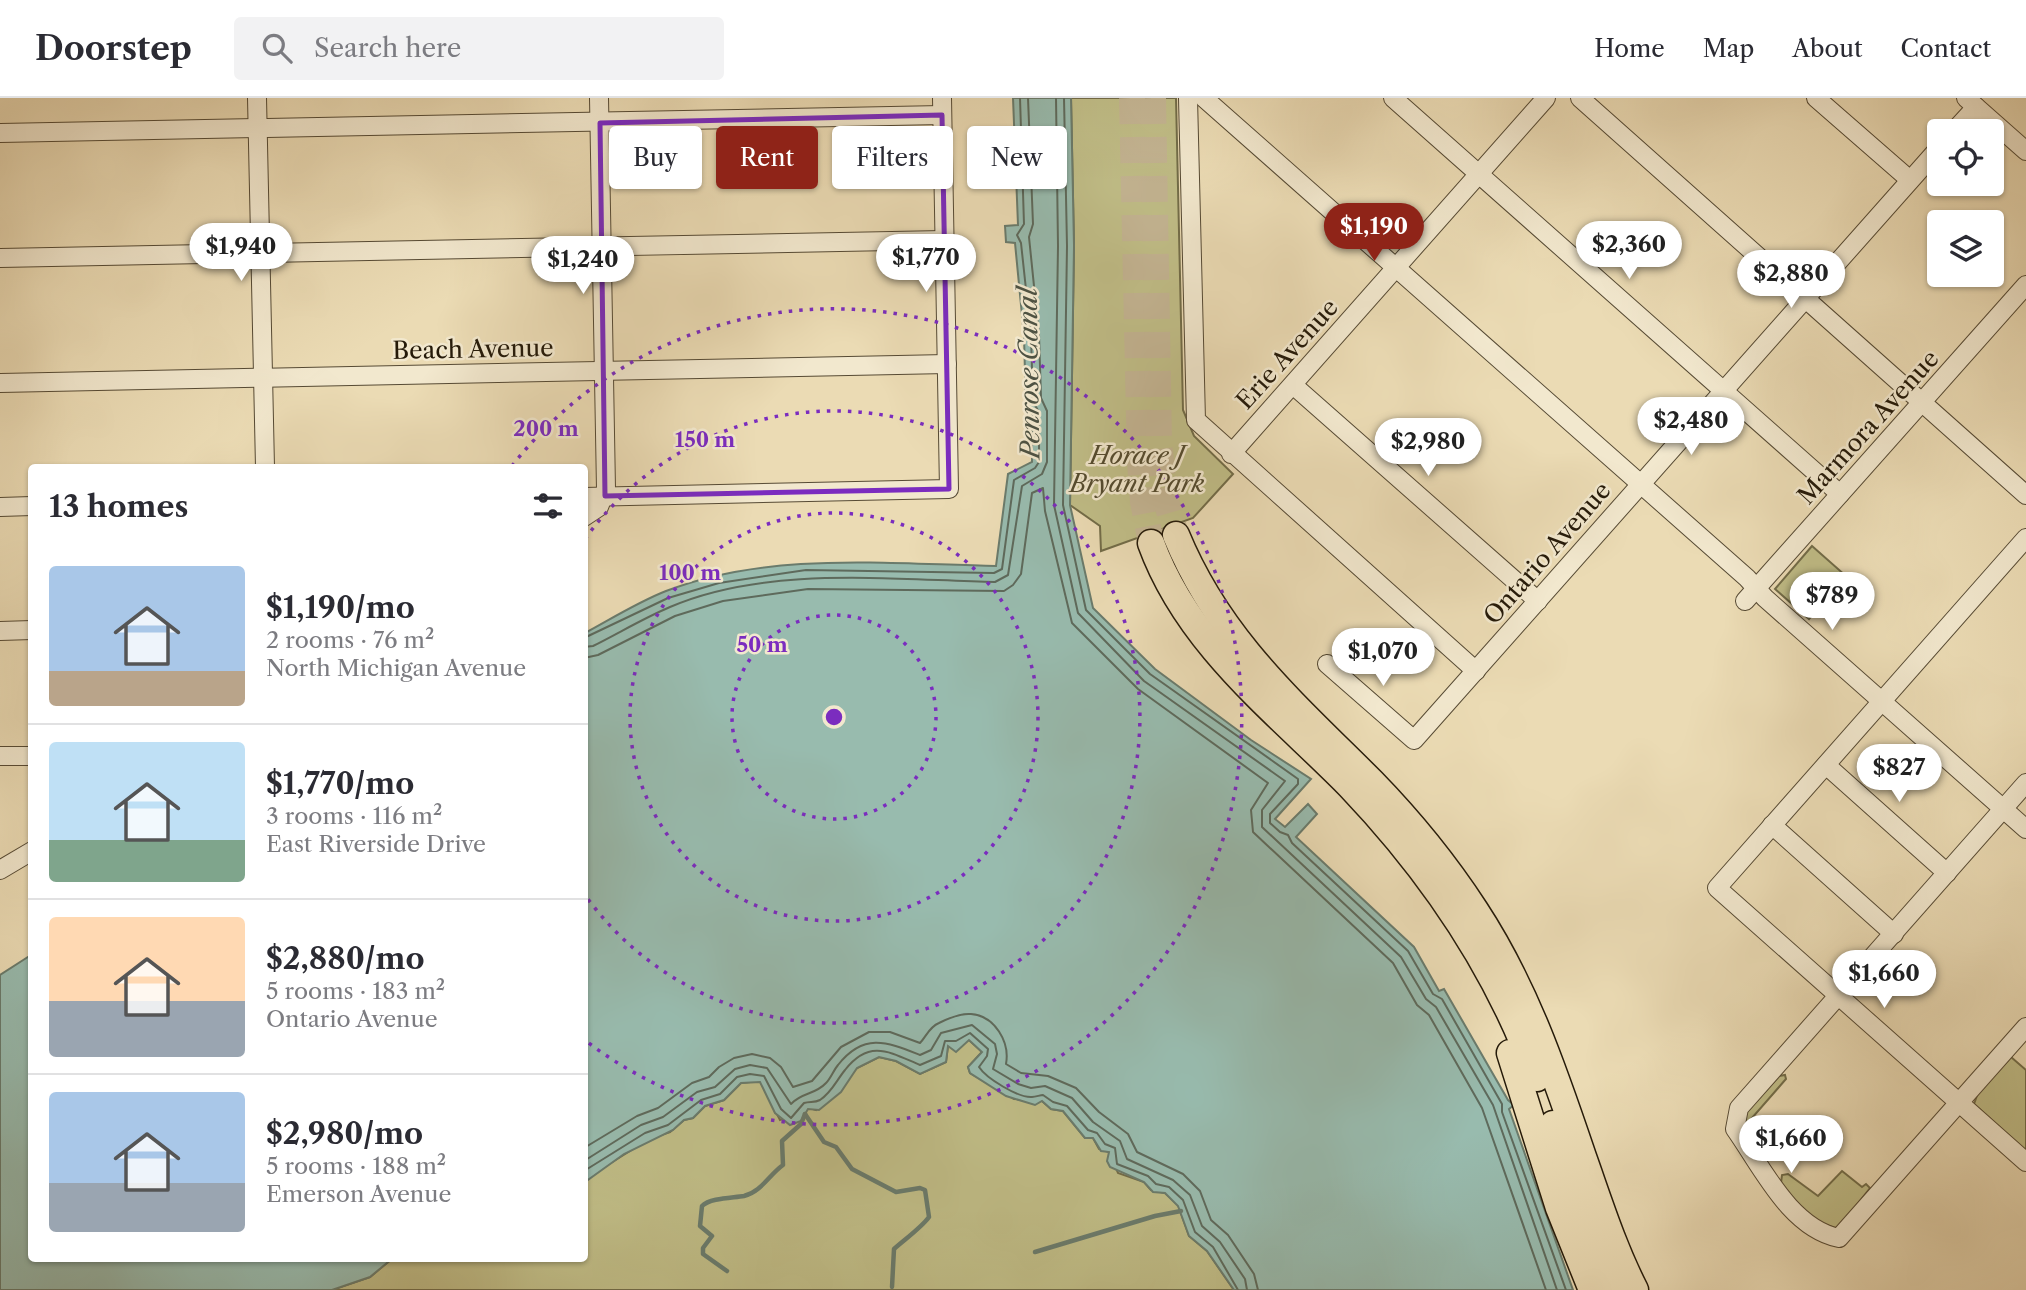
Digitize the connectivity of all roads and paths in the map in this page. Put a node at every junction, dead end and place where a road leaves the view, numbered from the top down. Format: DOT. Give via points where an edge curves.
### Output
graph roads {
  1 [pos="257,98"];
  2 [pos="599,98"];
  3 [pos="1188,98"];
  4 [pos="1204,98"];
  5 [pos="1393,98"];
  6 [pos="1546,98"];
  7 [pos="1580,98"];
  8 [pos="1816,98"];
  9 [pos="1971,102"];
  10 [pos="942,107"];
  11 [pos="1961,119"];
  12 [pos="600,122"];
  13 [pos="257,128"];
  14 [pos="0,133"];
  15 [pos="2026,151"];
  16 [pos="1927,161"];
  17 [pos="1479,174"];
  18 [pos="1910,180"];
  19 [pos="944,240"];
  20 [pos="602,246"];
  21 [pos="260,253"];
  22 [pos="0,258"];
  23 [pos="1396,268"];
  24 [pos="2026,285"];
  25 [pos="1806,298"];
  26 [pos="947,364"];
  27 [pos="604,371"];
  28 [pos="263,378"];
  29 [pos="0,383"];
  30 [pos="1293,385"];
  31 [pos="1724,391"];
  32 [pos="1922,402"];
  33 [pos="1231,454"];
  34 [pos="265,464"];
  35 [pos="1641,484"];
  36 [pos="1840,494"];
  37 [pos="2026,495"];
  38 [pos="605,496"];
  39 [pos="588,497"];
  40 [pos="28,506"];
  41 [pos="0,507"];
  42 [pos="588,514"];
  43 [pos="1176,535"];
  44 [pos="2026,538"];
  45 [pos="1151,543"];
  46 [pos="1751,595"];
  47 [pos="1538,601"];
  48 [pos="28,630"];
  49 [pos="0,631"];
  50 [pos="1327,664"];
  51 [pos="1476,671"];
  52 [pos="1882,702"];
  53 [pos="0,756"];
  54 [pos="28,756"];
  55 [pos="1826,765"];
  56 [pos="2026,783"];
  57 [pos="2003,809"];
  58 [pos="1772,825"];
  59 [pos="2026,829"];
  60 [pos="28,853"];
  61 [pos="0,870"];
  62 [pos="1947,873"];
  63 [pos="1431,880"];
  64 [pos="1894,934"];
  65 [pos="1839,995"];
  66 [pos="2026,1027"];
  67 [pos="1959,1103"];
  68 [pos="2026,1162"];
  69 [pos="1588,1280"];
  70 [pos="1614,1290"];
  71 [pos="1635,1290"];
  1 -- 13 [label="street"];
  2 -- 12 [label="street"];
  3 -- 33 [label="street" via="1194,415"];
  4 -- 23 [label="street"];
  5 -- 17 [label="street"];
  6 -- 17 [label="street, Erie Avenue"];
  7 -- 25 [label="street"];
  8 -- 18 [label="street"];
  9 -- 11 [label="street"];
  9 -- 15 [label="street"];
  10 -- 12 [label="street"];
  10 -- 19 [label="street"];
  12 -- 13 [label="street"];
  12 -- 20 [label="street"];
  13 -- 14 [label="street"];
  13 -- 21 [label="street"];
  16 -- 18 [label="street, Ontario Avenue"];
  17 -- 23 [label="street, Erie Avenue"];
  17 -- 31 [label="street"];
  18 -- 25 [label="street, Ontario Avenue"];
  19 -- 20 [label="street"];
  19 -- 26 [label="street"];
  20 -- 21 [label="street"];
  20 -- 27 [label="street"];
  21 -- 22 [label="street"];
  21 -- 28 [label="street"];
  23 -- 30 [label="street, Erie Avenue"];
  23 -- 35 [label="street"];
  24 -- 32 [label="street, Marmora Avenue"];
  25 -- 31 [label="street, Ontario Avenue"];
  25 -- 32 [label="street"];
  26 -- 27 [label="street, Beach Avenue"];
  26 -- 38 [label="street" via="949,489"];
  27 -- 28 [label="street, Beach Avenue"];
  27 -- 38 [label="street"];
  28 -- 29 [label="street, Beach Avenue"];
  28 -- 34 [label="street"];
  30 -- 33 [label="street, Erie Avenue"];
  30 -- 47 [label="street"];
  31 -- 35 [label="street, Ontario Avenue"];
  31 -- 36 [label="street"];
  32 -- 36 [label="street, Marmora Avenue"];
  32 -- 37 [label="street"];
  33 -- 51 [label="street"];
  35 -- 46 [label="street"];
  35 -- 47 [label="street, Ontario Avenue"];
  36 -- 46 [label="street, Marmora Avenue"];
  38 -- 39 [label="street"];
  38 -- 42 [label="street"];
  40 -- 41 [label="street"];
  43 -- 71 [label="highway" via="1234,639 1265,677 1409,823 1490,935 1536,1025 1611,1238"];
  44 -- 52 [label="street"];
  45 -- 63 [label="highway" via="1175,596 1211,646 1374,812"];
  46 -- 52 [label="street"];
  47 -- 51 [label="street, Ontario Avenue"];
  48 -- 49 [label="street"];
  50 -- 51 [label="street, Ontario Avenue" via="1415,740"];
  52 -- 55 [label="street"];
  52 -- 57 [label="street"];
  53 -- 54 [label="street"];
  55 -- 58 [label="street"];
  55 -- 62 [label="street"];
  56 -- 57 [label="street"];
  57 -- 59 [label="street"];
  57 -- 62 [label="street"];
  58 -- 64 [label="street"];
  58 -- 65 [label="street" via="1717,888"];
  60 -- 61 [label="street"];
  62 -- 64 [label="street"];
  63 -- 69 [label="highway" via="1491,1000"];
  63 -- 70 [label="highway" via="1476,948 1516,1027"];
  64 -- 65 [label="street"];
  65 -- 67 [label="street"];
  65 -- 67 [label="street" via="1739,1108 1735,1129 1793,1208 1817,1232 1839,1238"];
  66 -- 67 [label="street"];
  67 -- 68 [label="street"];
}
